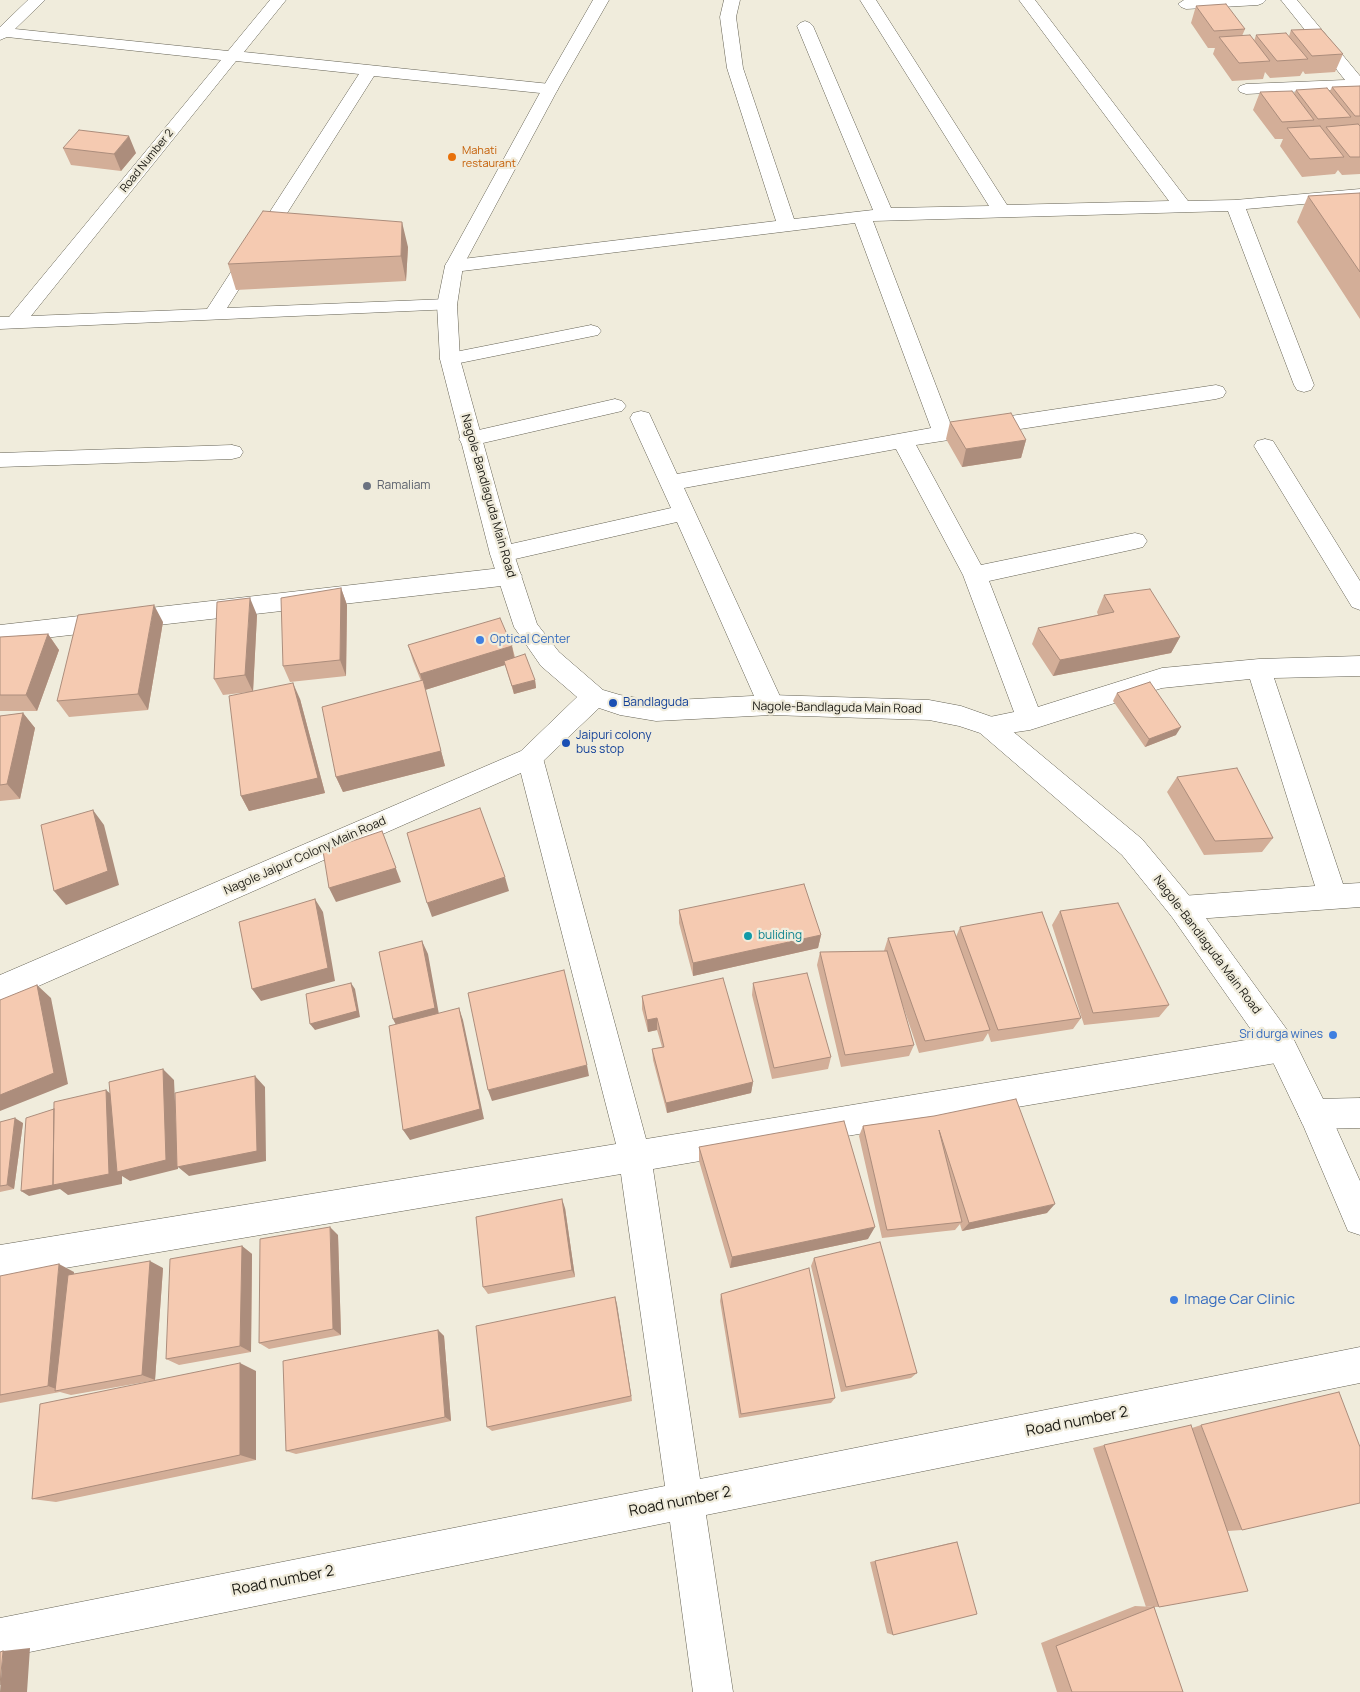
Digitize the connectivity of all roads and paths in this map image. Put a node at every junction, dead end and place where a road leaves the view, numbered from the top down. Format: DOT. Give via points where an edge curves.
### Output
graph roads {
  1 [pos="36,0"];
  2 [pos="278,0"];
  3 [pos="601,0"];
  4 [pos="732,0"];
  5 [pos="868,0"];
  6 [pos="1027,0"];
  7 [pos="1258,0"];
  8 [pos="1289,0"];
  9 [pos="1186,4"];
  10 [pos="805,26"];
  11 [pos="1,34"];
  12 [pos="233,56"];
  13 [pos="370,70"];
  14 [pos="1359,86"];
  15 [pos="550,89"];
  16 [pos="1246,89"];
  17 [pos="1360,194"];
  18 [pos="1235,205"];
  19 [pos="1183,207"];
  20 [pos="1001,211"];
  21 [pos="884,214"];
  22 [pos="862,217"];
  23 [pos="787,226"];
  24 [pos="454,266"];
  25 [pos="447,305"];
  26 [pos="213,315"];
  27 [pos="8,323"];
  28 [pos="591,331"];
  29 [pos="450,359"];
  30 [pos="1304,385"];
  31 [pos="1216,392"];
  32 [pos="616,406"];
  33 [pos="641,418"];
  34 [pos="943,433"];
  35 [pos="470,439"];
  36 [pos="903,441"];
  37 [pos="1265,446"];
  38 [pos="232,452"];
  39 [pos="0,460"];
  40 [pos="670,483"];
  41 [pos="684,513"];
  42 [pos="1135,541"];
  43 [pos="502,554"];
  44 [pos="975,575"];
  45 [pos="510,576"];
  46 [pos="1360,602"];
  47 [pos="0,634"];
  48 [pos="1360,666"];
  49 [pos="1259,669"];
  50 [pos="594,697"];
  51 [pos="771,705"];
  52 [pos="1030,720"];
  53 [pos="989,726"];
  54 [pos="530,758"];
  55 [pos="1347,896"];
  56 [pos="1182,908"];
  57 [pos="0,989"];
  58 [pos="1282,1048"];
  59 [pos="1360,1113"];
  60 [pos="1314,1114"];
  61 [pos="635,1156"];
  62 [pos="1360,1219"];
  63 [pos="0,1262"];
  64 [pos="1360,1364"];
  65 [pos="685,1501"];
  66 [pos="0,1638"];
  67 [pos="713,1692"];
  1 -- 11 [label="street"];
  2 -- 12 [label="street, Road Number 2"];
  3 -- 15 [label="street, Nagole-Bandlaguda Main Road"];
  4 -- 23 [label="street" via="728,17 735,68"];
  5 -- 20 [label="street"];
  6 -- 19 [label="street"];
  7 -- 9 [label="street"];
  8 -- 14 [label="street"];
  10 -- 21 [label="street"];
  11 -- 12 [label="street"];
  12 -- 13 [label="street"];
  12 -- 27 [label="street, Road Number 2"];
  13 -- 15 [label="street"];
  13 -- 26 [label="street"];
  14 -- 16 [label="street"];
  15 -- 24 [label="street, Nagole-Bandlaguda Main Road"];
  17 -- 18 [label="street"];
  18 -- 19 [label="street"];
  18 -- 30 [label="street"];
  19 -- 20 [label="street"];
  20 -- 21 [label="street"];
  21 -- 22 [label="street"];
  22 -- 23 [label="street"];
  22 -- 34 [label="street"];
  23 -- 24 [label="street"];
  24 -- 25 [label="street, Nagole-Bandlaguda Main Road"];
  25 -- 26 [label="street"];
  25 -- 29 [label="street, Nagole-Bandlaguda Main Road"];
  26 -- 27 [label="street"];
  28 -- 29 [label="street"];
  29 -- 35 [label="street, Nagole-Bandlaguda Main Road"];
  31 -- 34 [label="street"];
  32 -- 35 [label="street"];
  33 -- 40 [label="street"];
  34 -- 36 [label="street"];
  35 -- 43 [label="street, Nagole-Bandlaguda Main Road"];
  36 -- 40 [label="street"];
  36 -- 44 [label="street"];
  37 -- 46 [label="street"];
  38 -- 39 [label="street"];
  40 -- 41 [label="street"];
  41 -- 43 [label="street"];
  41 -- 51 [label="street"];
  42 -- 44 [label="street"];
  43 -- 45 [label="street, Nagole-Bandlaguda Main Road"];
  44 -- 52 [label="street"];
  45 -- 47 [label="street"];
  45 -- 50 [label="street, Nagole-Bandlaguda Main Road" via="526,627 550,659"];
  48 -- 49 [label="street"];
  49 -- 52 [label="street" via="1162,678"];
  49 -- 55 [label="street"];
  50 -- 51 [label="street, Nagole-Bandlaguda Main Road" via="620,706 656,711"];
  50 -- 54 [label="street, Nagole Jaipur Colony Main Road"];
  51 -- 53 [label="street, Nagole-Bandlaguda Main Road" via="929,710"];
  52 -- 53 [label="street"];
  53 -- 56 [label="street, Nagole-Bandlaguda Main Road" via="1132,847"];
  54 -- 57 [label="street, Nagole Jaipur Colony Main Road"];
  54 -- 61 [label="street"];
  55 -- 56 [label="street"];
  56 -- 58 [label="street, Nagole-Bandlaguda Main Road"];
  58 -- 60 [label="street, Nagole-Bandlaguda Main Road"];
  58 -- 61 [label="street"];
  59 -- 60 [label="street"];
  60 -- 62 [label="street, Nagole-Bandlaguda Main Road"];
  61 -- 63 [label="street"];
  61 -- 65 [label="street"];
  64 -- 65 [label="street, Road number 2"];
  65 -- 66 [label="street, Road number 2"];
  65 -- 67 [label="street"];
}
